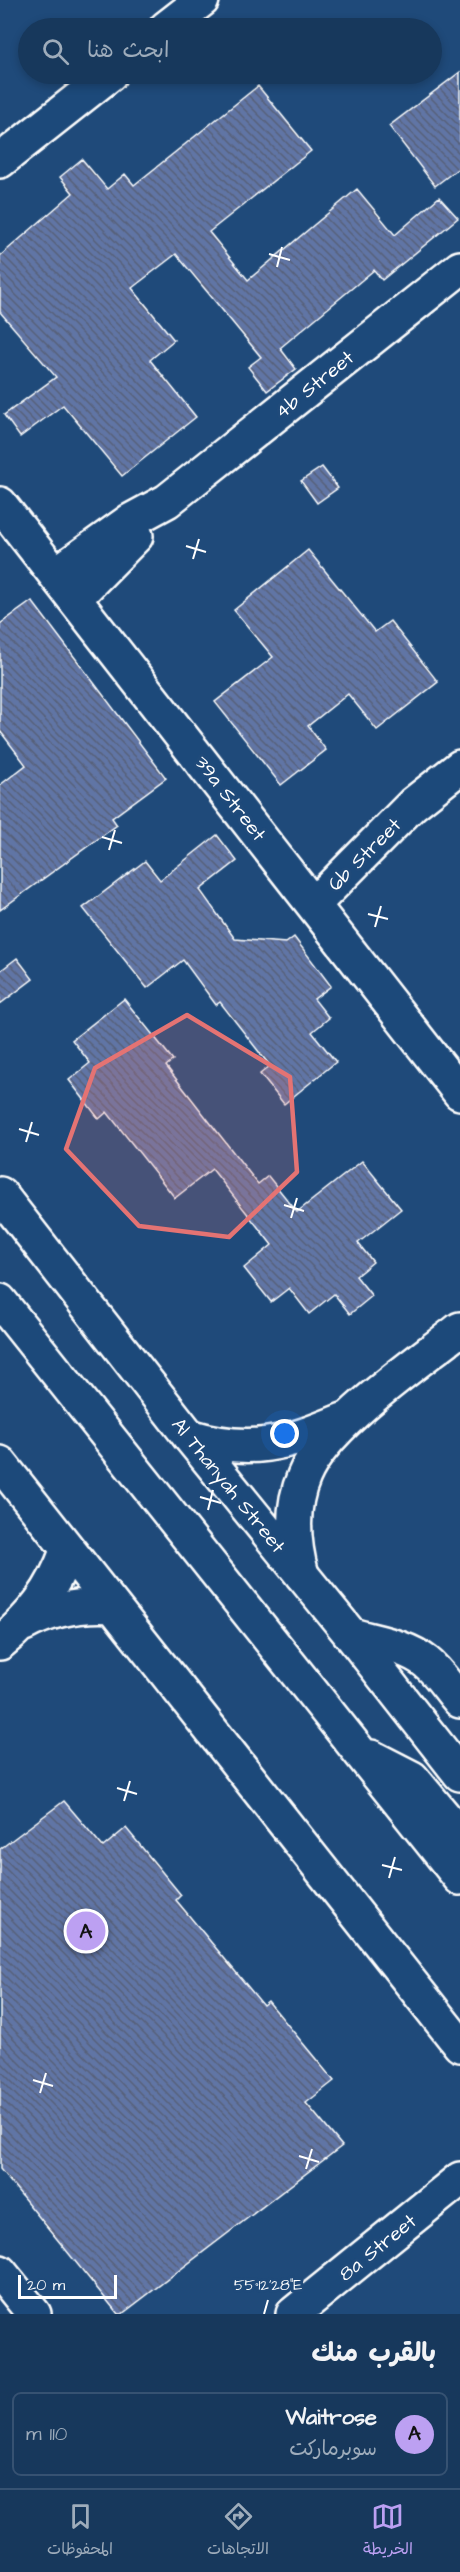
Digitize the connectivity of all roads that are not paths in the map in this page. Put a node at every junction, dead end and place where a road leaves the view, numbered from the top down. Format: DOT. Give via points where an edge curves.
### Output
graph roads {
  1 [pos="202,0"];
  2 [pos="179,18"];
  3 [pos="97,84"];
  4 [pos="0,160"];
  5 [pos="460,268"];
  6 [pos="0,504"];
  7 [pos="65,586"];
  8 [pos="460,767"];
  9 [pos="306,894"];
  10 [pos="460,1094"];
  11 [pos="0,1194"];
  12 [pos="0,1301"];
  13 [pos="460,1329"];
  14 [pos="0,1342"];
  15 [pos="40,1352"];
  16 [pos="350,1417"];
  17 [pos="189,1436"];
  18 [pos="0,1463"];
  19 [pos="68,1551"];
  20 [pos="302,1575"];
  21 [pos="112,1606"];
  22 [pos="11,1634"];
  23 [pos="351,1635"];
  24 [pos="460,1701"];
  25 [pos="361,1752"];
  26 [pos="460,1774"];
  27 [pos="460,1835"];
  28 [pos="460,1878"];
  29 [pos="460,2045"];
  30 [pos="460,2178"];
  31 [pos="0,2272"];
  32 [pos="34,2314"];
  33 [pos="293,2314"];
  1 -- 2 [label="street"];
  3 -- 4 [label="street"];
  5 -- 7 [label="street, 4b Street"];
  6 -- 7 [label="street, 39a Street"];
  7 -- 9 [label="street, 39a Street"];
  8 -- 9 [label="street, 6b Street"];
  9 -- 10 [label="street, 39a Street"];
  11 -- 17 [label="street, Al Thanyah Street"];
  12 -- 15 [label="street"];
  13 -- 16 [label="street"];
  14 -- 15 [label="street"];
  15 -- 25 [label="street"];
  16 -- 17 [label="street" via="283,1443 259,1446 212,1443"];
  16 -- 20 [label="street" via="315,1454 296,1500 295,1550"];
  17 -- 20 [label="street, Al Thanyah Street"];
  18 -- 19 [label="street"];
  19 -- 21 [label="street"];
  19 -- 22 [label="street" via="44,1599"];
  20 -- 23 [label="street, Al Thanyah Street"];
  21 -- 22 [label="street" via="55,1610"];
  21 -- 29 [label="street"];
  23 -- 24 [label="street" via="419,1657"];
  23 -- 26 [label="street, Al Thanyah Street"];
  25 -- 27 [label="street" via="412,1778"];
  25 -- 28 [label="street"];
  30 -- 33 [label="street, 8a Street"];
  31 -- 32 [label="street"];
}
